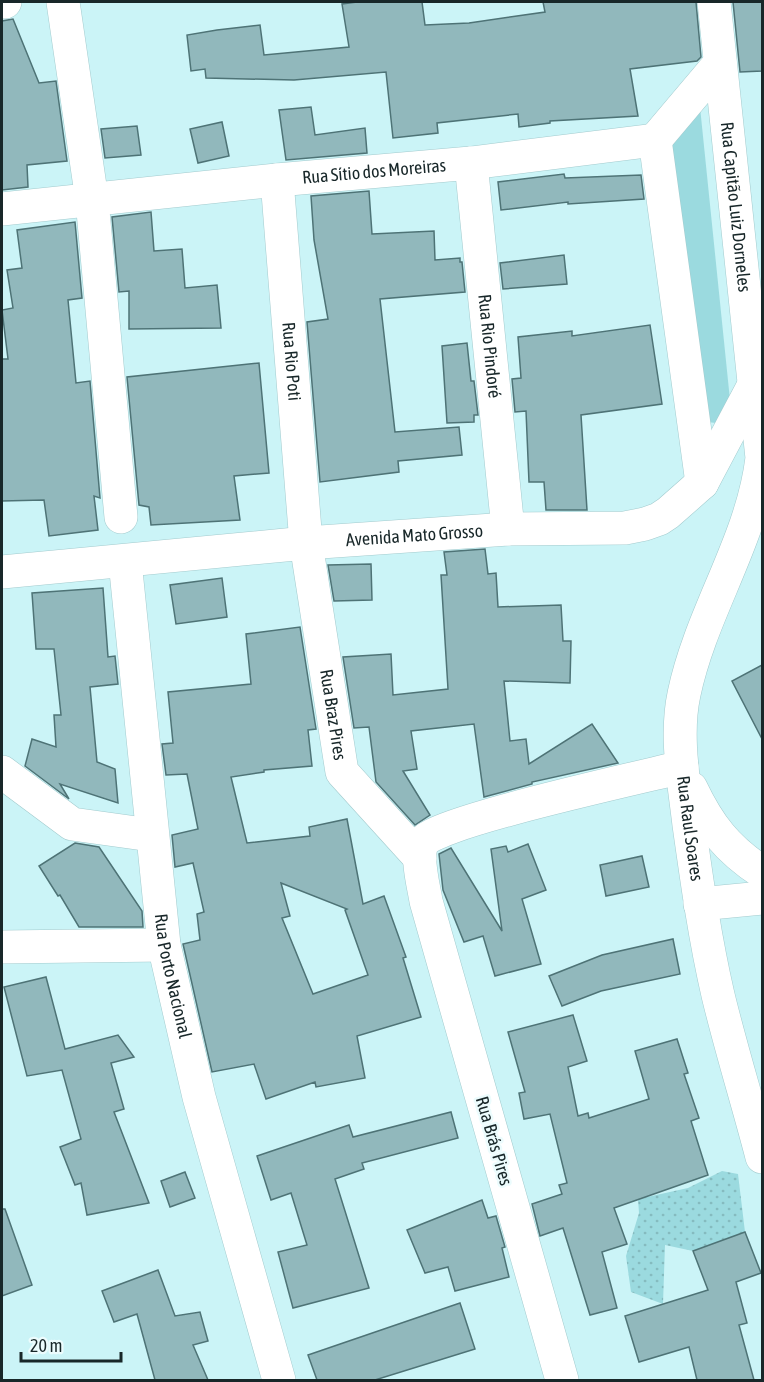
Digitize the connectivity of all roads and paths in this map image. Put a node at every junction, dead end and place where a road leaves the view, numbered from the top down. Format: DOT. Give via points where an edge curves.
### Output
graph roads {
  1 [pos="63,2"];
  2 [pos="714,2"];
  3 [pos="720,63"];
  4 [pos="655,140"];
  5 [pos="471,163"];
  6 [pos="277,180"];
  7 [pos="92,200"];
  8 [pos="2,209"];
  9 [pos="755,383"];
  10 [pos="702,483"];
  11 [pos="121,517"];
  12 [pos="508,529"];
  13 [pos="306,543"];
  14 [pos="125,561"];
  15 [pos="2,572"];
  16 [pos="682,767"];
  17 [pos="2,772"];
  18 [pos="152,835"];
  19 [pos="421,852"];
  20 [pos="762,872"];
  21 [pos="762,898"];
  22 [pos="700,904"];
  23 [pos="164,945"];
  24 [pos="2,946"];
  25 [pos="762,1157"];
  26 [pos="279,1380"];
  27 [pos="562,1380"];
  1 -- 7 [label="street"];
  2 -- 3 [label="street, Rua Capitão Luiz Dorneles"];
  3 -- 4 [label="street"];
  3 -- 9 [label="street, Rua Capitão Luiz Dorneles"];
  4 -- 5 [label="street, Rua Sítio dos Moreiras"];
  4 -- 10 [label="street"];
  5 -- 6 [label="street, Rua Sítio dos Moreiras"];
  5 -- 12 [label="street, Rua Rio Pindoré"];
  6 -- 7 [label="street, Rua Sítio dos Moreiras"];
  6 -- 13 [label="street, Rua Rio Poti"];
  7 -- 8 [label="street, Rua Sítio dos Moreiras"];
  7 -- 11 [label="street"];
  9 -- 10 [label="street, Avenida Mato Grosso"];
  9 -- 16 [label="street, Rua Capitão Luiz Dorneles" via="762,458 760,480 752,512 700,636 688,676 681,726"];
  10 -- 12 [label="street, Avenida Mato Grosso" via="668,513 645,524 625,528"];
  12 -- 13 [label="street, Avenida Mato Grosso"];
  13 -- 14 [label="street, Avenida Mato Grosso"];
  13 -- 19 [label="street, Rua Braz Pires" via="342,772"];
  14 -- 15 [label="street, Avenida Mato Grosso"];
  14 -- 18 [label="street, Rua Porto Nacional"];
  16 -- 19 [label="street, Rua Raul Soares" via="436,832 424,840"];
  16 -- 20 [label="street" via="702,810 724,842"];
  16 -- 22 [label="street, Rua Raul Soares"];
  17 -- 18 [label="street" via="72,824"];
  18 -- 23 [label="street, Rua Porto Nacional"];
  19 -- 27 [label="street, Rua Brás Pires" via="426,901"];
  21 -- 22 [label="street"];
  22 -- 25 [label="street, Rua Raul Soares" via="718,995"];
  23 -- 24 [label="street"];
  23 -- 26 [label="street, Rua Porto Nacional" via="199,1097"];
}
